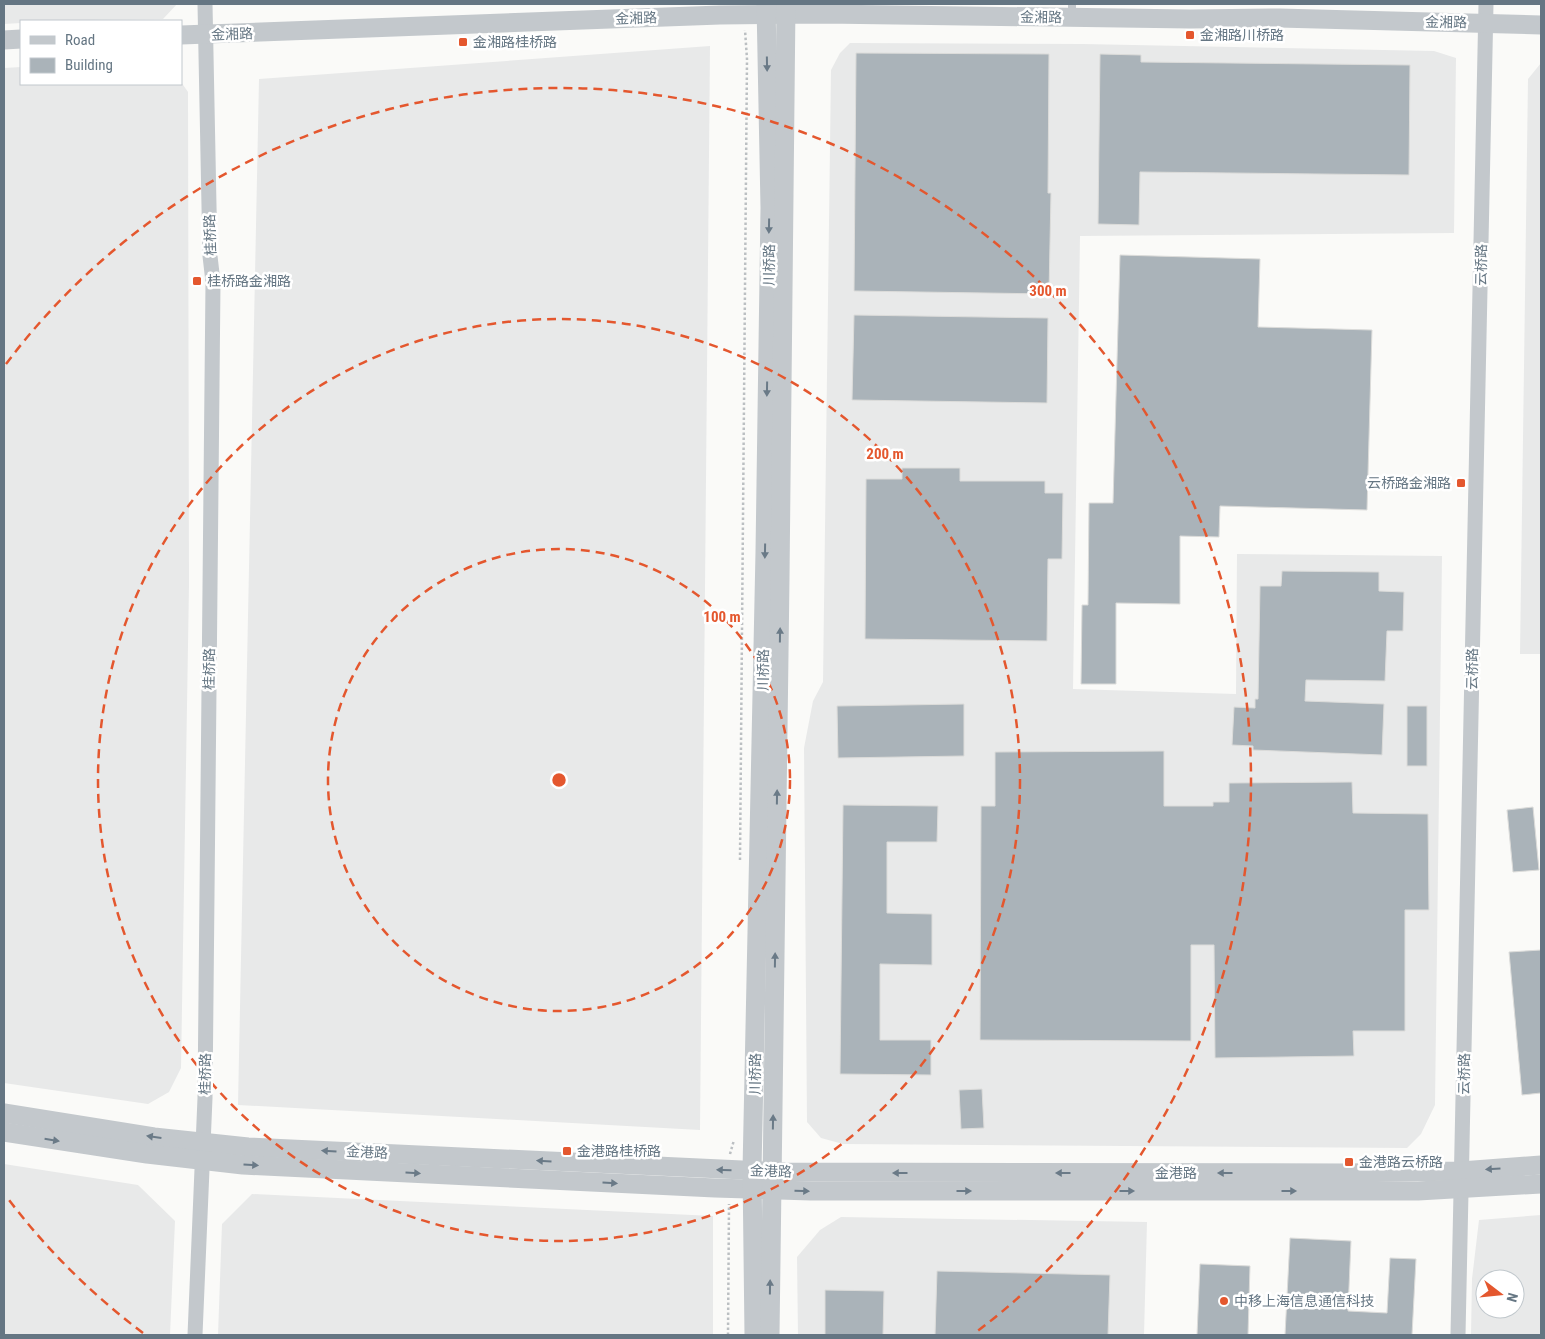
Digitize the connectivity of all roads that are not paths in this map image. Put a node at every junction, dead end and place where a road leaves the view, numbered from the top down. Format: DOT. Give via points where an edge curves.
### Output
graph roads {
  1 [pos="205,4"];
  2 [pos="1486,4"];
  3 [pos="766,9"];
  4 [pos="786,9"];
  5 [pos="1072,10"];
  6 [pos="1487,22"];
  7 [pos="1541,25"];
  8 [pos="206,35"];
  9 [pos="182,36"];
  10 [pos="20,39"];
  11 [pos="4,40"];
  12 [pos="4,1113"];
  13 [pos="4,1132"];
  14 [pos="202,1152"];
  15 [pos="1541,1165"];
  16 [pos="753,1180"];
  17 [pos="772,1180"];
  18 [pos="1461,1180"];
  19 [pos="1541,1184"];
  20 [pos="195,1335"];
  21 [pos="754,1335"];
  22 [pos="770,1335"];
  23 [pos="1458,1335"];
  1 -- 8 [label="street, 桂桥路"];
  2 -- 6 [label="street, 云桥路"];
  3 -- 4 [label="street, 金湘路"];
  3 -- 8 [label="street, 金湘路" via="745,15"];
  3 -- 16 [label="street, 川桥路, one-way" via="770,208"];
  4 -- 5 [label="street, 金湘路"];
  17 -- 4 [label="street, 川桥路, one-way"];
  5 -- 6 [label="street, 金湘路" via="1190,19"];
  6 -- 7 [label="street, 金湘路"];
  6 -- 18 [label="street, 云桥路"];
  8 -- 9 [label="street, 金湘路"];
  8 -- 14 [label="street, 桂桥路" via="213,282"];
  10 -- 11 [label="street"];
  14 -- 12 [label="street, 金港路, one-way"];
  13 -- 14 [label="street, 金港路, one-way"];
  14 -- 16 [label="street, 金港路" via="248,1147"];
  14 -- 20 [label="street, 桂桥路"];
  15 -- 18 [label="street, 金港路, one-way"];
  16 -- 17 [label="street, 金港路"];
  16 -- 21 [label="street, 川桥路"];
  17 -- 18 [label="street, 金港路" via="811,1191 1285,1192"];
  22 -- 17 [label="street, 川桥路, one-way"];
  18 -- 19 [label="street, 金港路"];
  18 -- 23 [label="street, 云桥路"];
}
